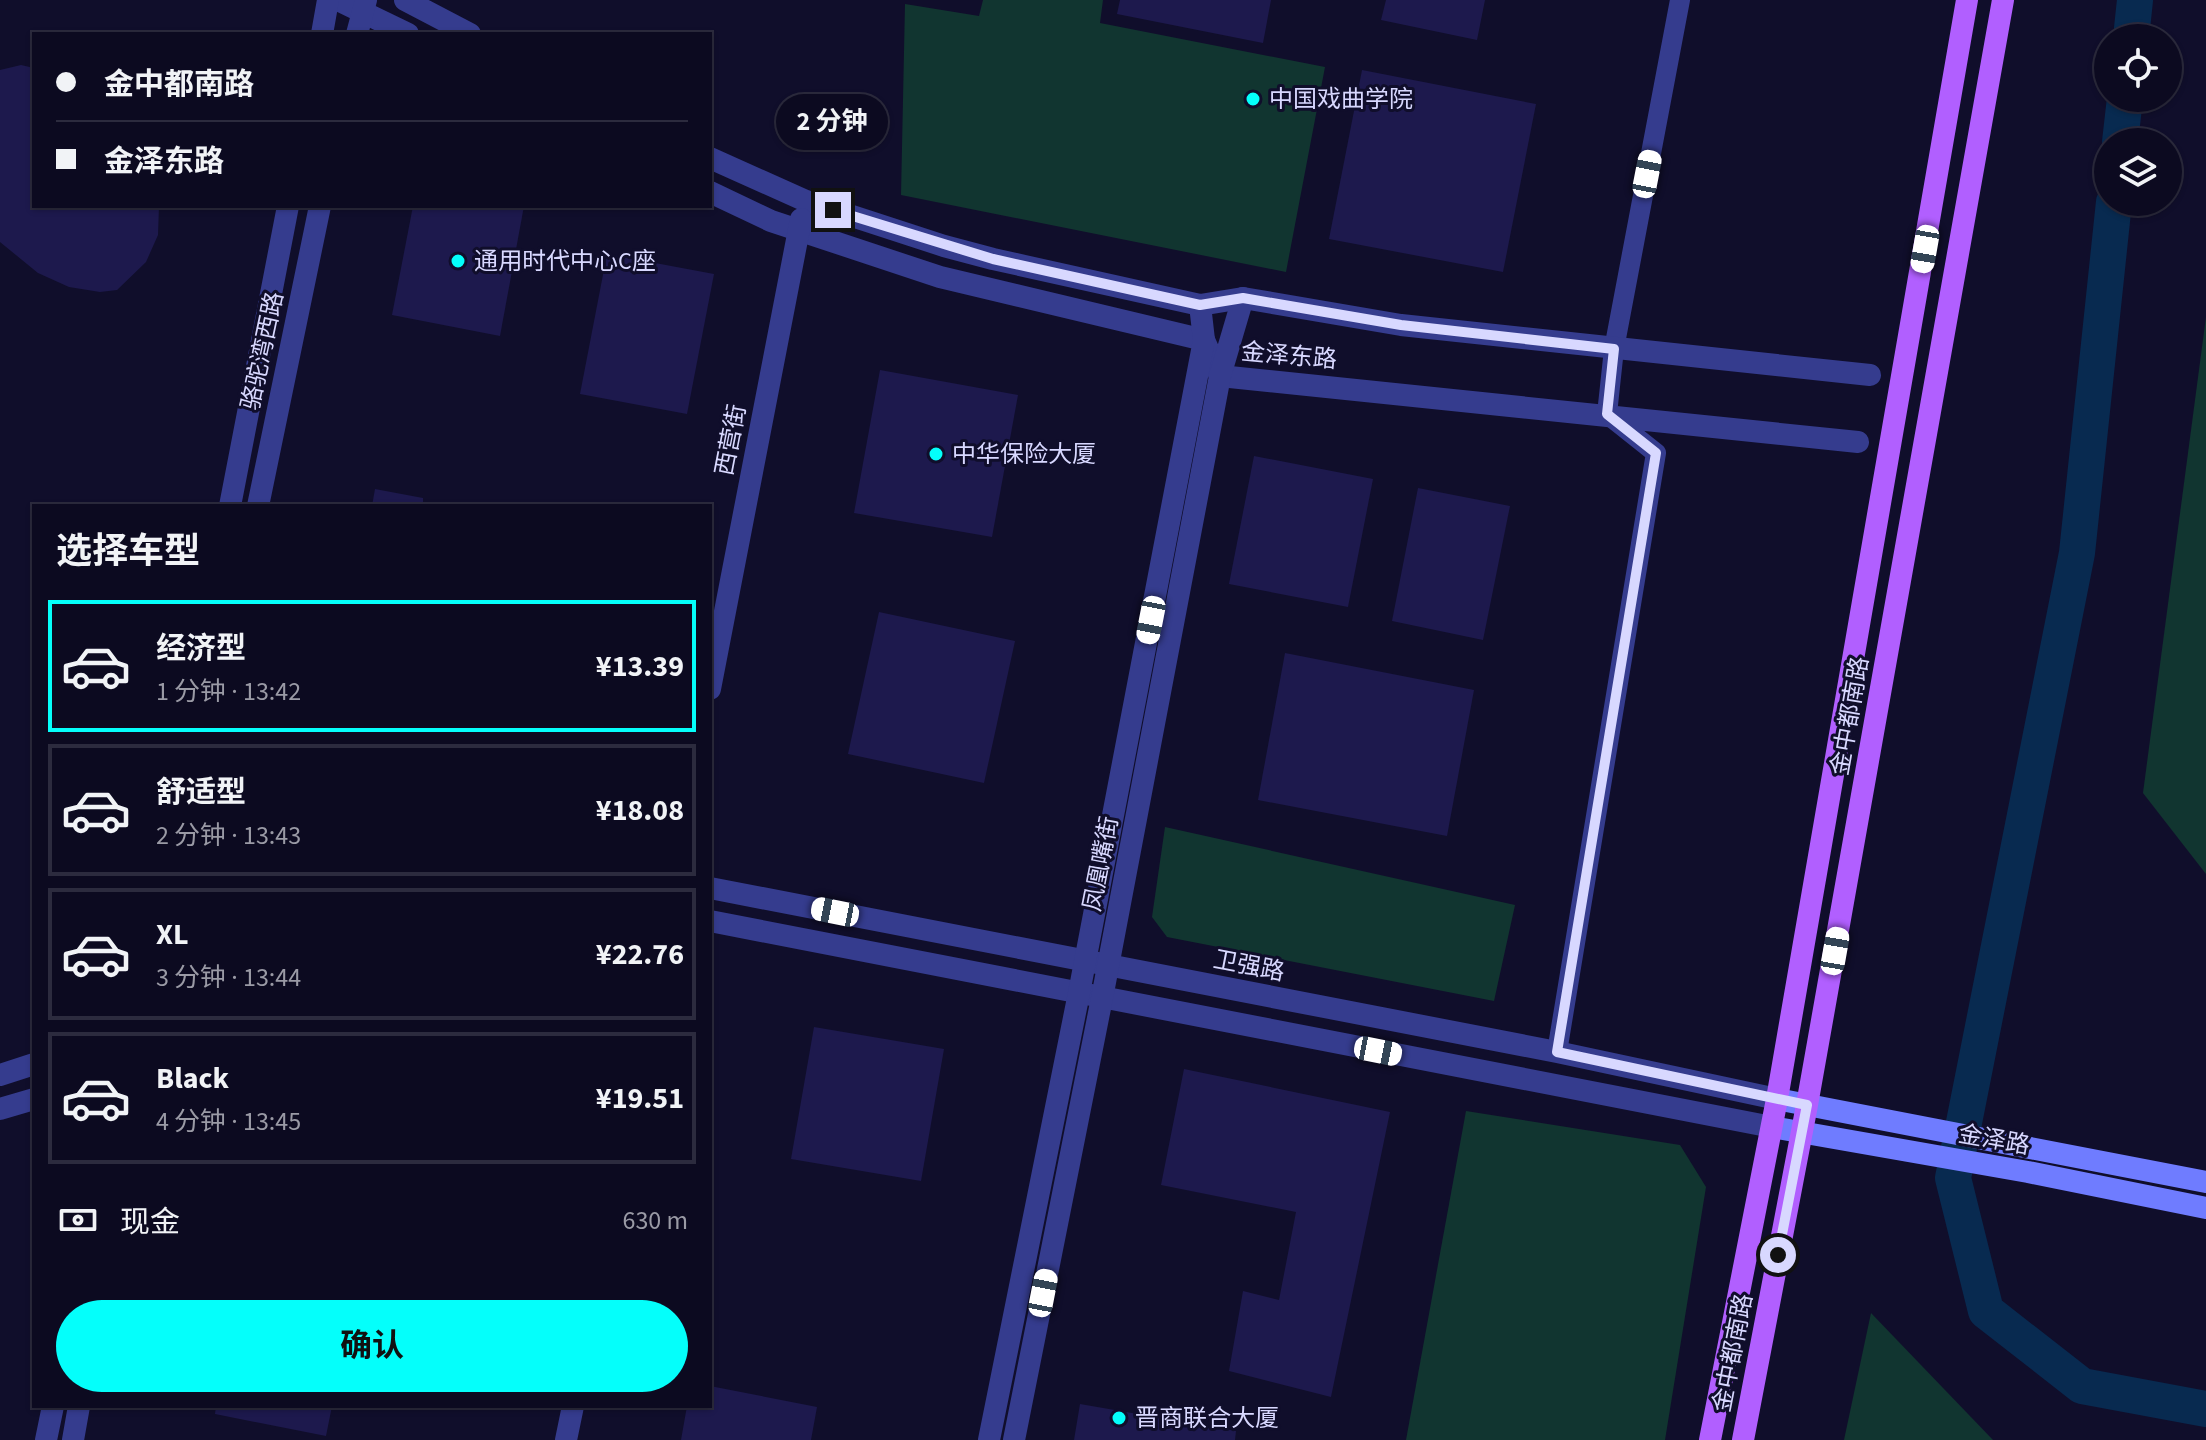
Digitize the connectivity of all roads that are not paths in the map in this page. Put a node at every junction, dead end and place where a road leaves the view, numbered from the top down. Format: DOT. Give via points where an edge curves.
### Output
graph roads {
  1 [pos="328,0"];
  2 [pos="338,0"];
  3 [pos="405,0"];
  4 [pos="1680,0"];
  5 [pos="1967,0"];
  6 [pos="2003,0"];
  7 [pos="364,6"];
  8 [pos="322,32"];
  9 [pos="358,32"];
  10 [pos="405,32"];
  11 [pos="466,32"];
  12 [pos="712,159"];
  13 [pos="712,193"];
  14 [pos="806,201"];
  15 [pos="288,208"];
  16 [pos="320,208"];
  17 [pos="798,230"];
  18 [pos="1243,298"];
  19 [pos="1200,305"];
  20 [pos="1204,340"];
  21 [pos="1614,349"];
  22 [pos="1870,375"];
  23 [pos="1220,376"];
  24 [pos="1607,414"];
  25 [pos="1858,442"];
  26 [pos="230,504"];
  27 [pos="258,504"];
  28 [pos="712,679"];
  29 [pos="712,888"];
  30 [pos="712,921"];
  31 [pos="1085,961"];
  32 [pos="1108,966"];
  33 [pos="1079,993"];
  34 [pos="1102,998"];
  35 [pos="1557,1052"];
  36 [pos="32,1065"];
  37 [pos="0,1075"];
  38 [pos="1777,1099"];
  39 [pos="32,1100"];
  40 [pos="1807,1105"];
  41 [pos="0,1109"];
  42 [pos="1772,1127"];
  43 [pos="1802,1132"];
  44 [pos="2206,1182"];
  45 [pos="2206,1208"];
  46 [pos="53,1408"];
  47 [pos="79,1408"];
  48 [pos="573,1408"];
  49 [pos="46,1440"];
  50 [pos="73,1440"];
  51 [pos="566,1440"];
  52 [pos="989,1440"];
  53 [pos="1014,1440"];
  54 [pos="1710,1440"];
  55 [pos="1743,1440"];
  1 -- 8 [label="street"];
  2 -- 7 [label="street"];
  3 -- 11 [label="street"];
  4 -- 21 [label="street"];
  5 -- 38 [label="main road, 金中都南路"];
  6 -- 40 [label="main road, 金中都南路"];
  7 -- 9 [label="street"];
  7 -- 10 [label="street"];
  12 -- 14 [label="street, 金泽东路"];
  13 -- 17 [label="street"];
  14 -- 17 [label="street, 西营街"];
  14 -- 19 [label="street, 金泽东路" via="993,259"];
  15 -- 26 [label="street, 骆驼湾西路"];
  16 -- 27 [label="street, 骆驼湾西路"];
  17 -- 20 [label="street" via="940,277"];
  17 -- 28 [label="street, 西营街"];
  18 -- 19 [label="street, 金泽东路"];
  18 -- 21 [label="street, 金泽东路" via="1401,325"];
  18 -- 23 [label="street, 凤凰嘴街"];
  19 -- 20 [label="street, 凤凰嘴街"];
  20 -- 23 [label="street, 金泽东路"];
  20 -- 31 [label="street, 凤凰嘴街"];
  21 -- 22 [label="street, 金泽东路"];
  21 -- 24 [label="street"];
  23 -- 24 [label="street, 金泽东路"];
  23 -- 32 [label="street, 凤凰嘴街"];
  24 -- 25 [label="street, 金泽东路"];
  24 -- 35 [label="street" via="1656,453"];
  29 -- 31 [label="street, 卫强路"];
  30 -- 33 [label="street"];
  31 -- 32 [label="street, 卫强路"];
  31 -- 33 [label="street, 凤凰嘴街"];
  32 -- 34 [label="street, 凤凰嘴街"];
  32 -- 35 [label="street, 卫强路"];
  33 -- 34 [label="street"];
  33 -- 52 [label="street, 凤凰嘴街"];
  34 -- 42 [label="street"];
  34 -- 53 [label="street, 凤凰嘴街"];
  35 -- 38 [label="street, 卫强路"];
  36 -- 37 [label="street"];
  38 -- 40 [label="main road, 金泽路"];
  38 -- 42 [label="main road, 金中都南路"];
  39 -- 41 [label="street"];
  40 -- 43 [label="main road, 金中都南路"];
  40 -- 44 [label="main road, 金泽路"];
  42 -- 43 [label="main road, 金泽路"];
  42 -- 54 [label="main road, 金中都南路"];
  43 -- 45 [label="main road, 金泽路"];
  43 -- 55 [label="main road, 金中都南路"];
  46 -- 49 [label="street"];
  47 -- 50 [label="street"];
  48 -- 51 [label="street"];
}
